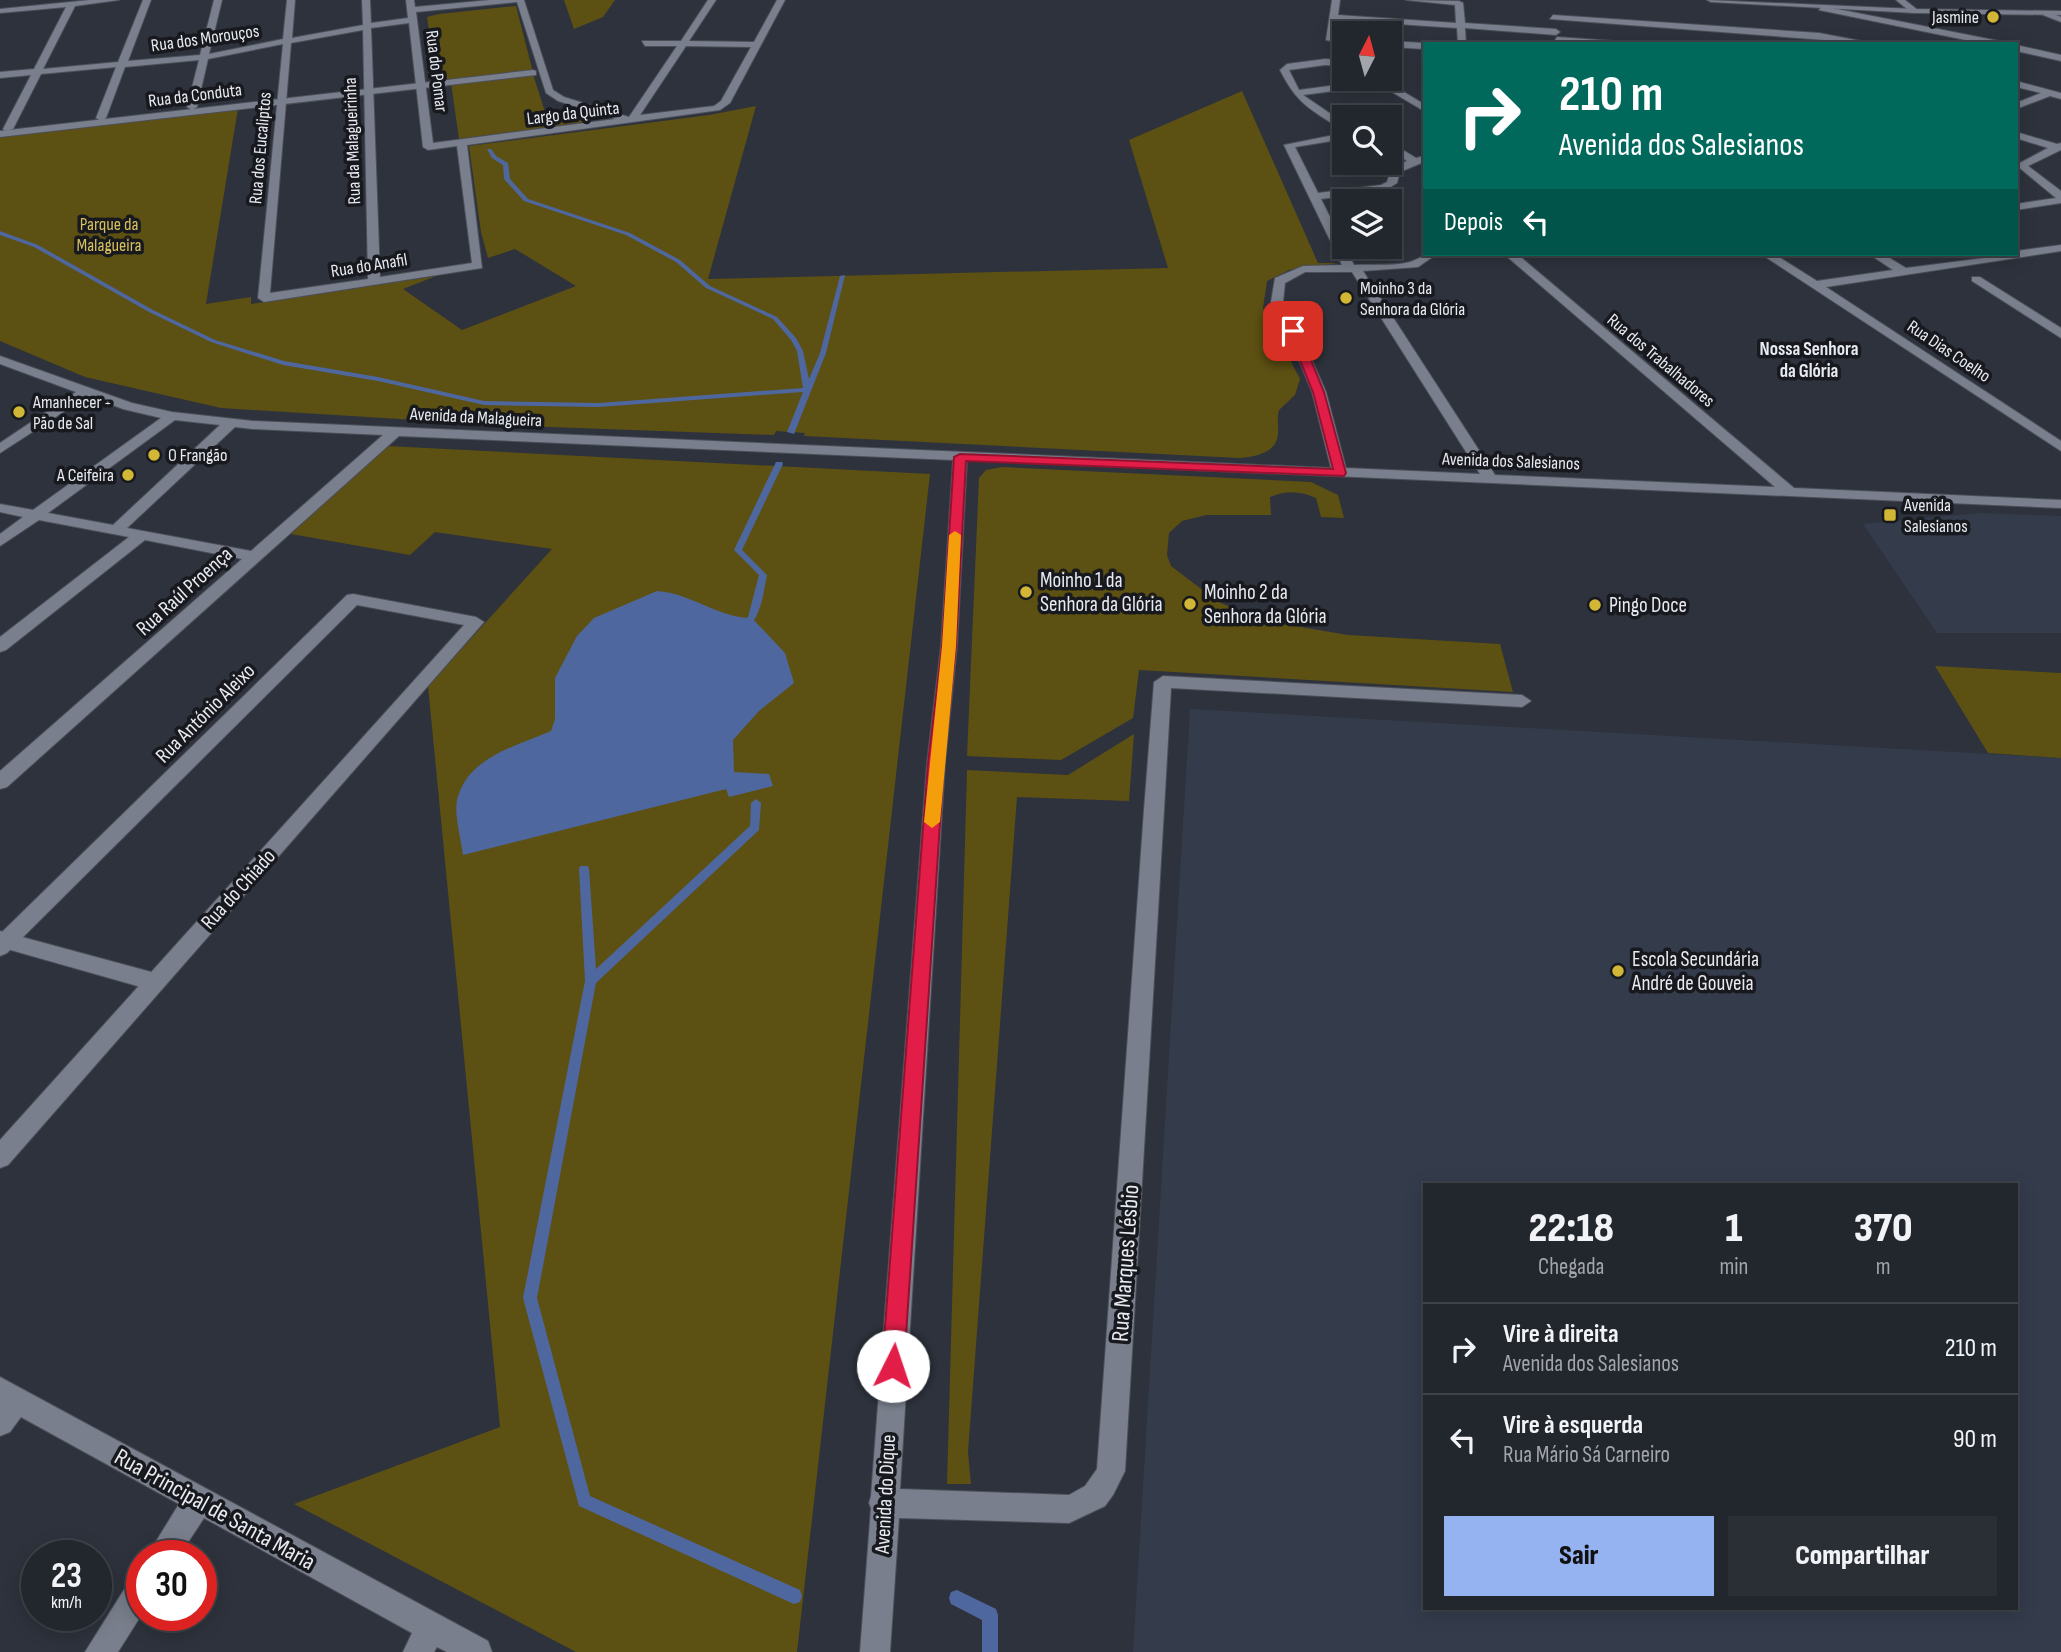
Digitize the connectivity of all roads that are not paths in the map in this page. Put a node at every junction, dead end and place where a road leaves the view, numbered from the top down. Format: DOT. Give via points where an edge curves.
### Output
graph roads {
  1 [pos="115,0"];
  2 [pos="147,0"];
  3 [pos="218,0"];
  4 [pos="290,0"];
  5 [pos="366,0"];
  6 [pos="515,0"];
  7 [pos="520,0"];
  8 [pos="712,0"];
  9 [pos="781,0"];
  10 [pos="1336,0"];
  11 [pos="1410,0"];
  12 [pos="1711,0"];
  13 [pos="1900,0"];
  14 [pos="72,4"];
  15 [pos="1822,8"];
  16 [pos="412,10"];
  17 [pos="0,11"];
  18 [pos="1915,11"];
  19 [pos="2046,13"];
  20 [pos="2061,13"];
  21 [pos="1333,17"];
  22 [pos="2061,20"];
  23 [pos="1332,21"];
  24 [pos="367,26"];
  25 [pos="1461,26"];
  26 [pos="1557,39"];
  27 [pos="1816,40"];
  28 [pos="287,41"];
  29 [pos="1462,42"];
  30 [pos="1592,42"];
  31 [pos="1844,42"];
  32 [pos="1989,42"];
  33 [pos="645,43"];
  34 [pos="683,44"];
  35 [pos="1402,44"];
  36 [pos="757,45"];
  37 [pos="1402,45"];
  38 [pos="1423,46"];
  39 [pos="2018,47"];
  40 [pos="1423,56"];
  41 [pos="205,57"];
  42 [pos="2061,58"];
  43 [pos="1332,62"];
  44 [pos="121,64"];
  45 [pos="37,71"];
  46 [pos="533,73"];
  47 [pos="0,75"];
  48 [pos="422,84"];
  49 [pos="436,84"];
  50 [pos="2018,85"];
  51 [pos="1332,87"];
  52 [pos="369,91"];
  53 [pos="1396,91"];
  54 [pos="1296,93"];
  55 [pos="2050,93"];
  56 [pos="2061,96"];
  57 [pos="282,101"];
  58 [pos="2018,105"];
  59 [pos="722,106"];
  60 [pos="192,107"];
  61 [pos="1423,107"];
  62 [pos="101,118"];
  63 [pos="1332,119"];
  64 [pos="632,121"];
  65 [pos="4,132"];
  66 [pos="2018,136"];
  67 [pos="1332,138"];
  68 [pos="462,142"];
  69 [pos="428,147"];
  70 [pos="2059,147"];
  71 [pos="1402,151"];
  72 [pos="1419,160"];
  73 [pos="2020,167"];
  74 [pos="1315,197"];
  75 [pos="2061,198"];
  76 [pos="2018,207"];
  77 [pos="2061,248"];
  78 [pos="2018,255"];
  79 [pos="1428,256"];
  80 [pos="1512,256"];
  81 [pos="1770,256"];
  82 [pos="1878,256"];
  83 [pos="2009,256"];
  84 [pos="1353,269"];
  85 [pos="1904,272"];
  86 [pos="1976,279"];
  87 [pos="374,282"];
  88 [pos="1817,285"];
  89 [pos="264,298"];
  90 [pos="2061,334"];
  91 [pos="6,362"];
  92 [pos="0,373"];
  93 [pos="85,392"];
  94 [pos="172,416"];
  95 [pos="231,423"];
  96 [pos="395,432"];
  97 [pos="2061,447"];
  98 [pos="0,449"];
  99 [pos="960,457"];
  100 [pos="1340,473"];
  101 [pos="1491,480"];
  102 [pos="1790,492"];
  103 [pos="2061,504"];
  104 [pos="0,508"];
  105 [pos="36,515"];
  106 [pos="116,530"];
  107 [pos="142,535"];
  108 [pos="0,541"];
  109 [pos="255,556"];
  110 [pos="476,622"];
  111 [pos="0,646"];
  112 [pos="1522,701"];
  113 [pos="0,782"];
  114 [pos="2,942"];
  115 [pos="155,982"];
  116 [pos="0,1157"];
  117 [pos="9,1395"];
  118 [pos="0,1422"];
  119 [pos="199,1499"];
  120 [pos="883,1503"];
  121 [pos="172,1540"];
  122 [pos="126,1612"];
  123 [pos="424,1639"];
  124 [pos="100,1652"];
  125 [pos="477,1652"];
  126 [pos="875,1652"];
  1 -- 14 [label="street"];
  2 -- 44 [label="street"];
  3 -- 41 [label="street"];
  4 -- 28 [label="street, Rua dos Eucaliptos"];
  5 -- 24 [label="street, Rua da Malagueirinha"];
  6 -- 16 [label="street, Rua dos Morouços"];
  7 -- 64 [label="street" via="549,91"];
  8 -- 34 [label="street"];
  9 -- 36 [label="street"];
  10 -- 21 [label="street"];
  11 -- 25 [label="street" via="1459,3"];
  12 -- 15 [label="street"];
  13 -- 18 [label="street"];
  14 -- 17 [label="street"];
  14 -- 45 [label="street"];
  15 -- 18 [label="street"];
  15 -- 32 [label="street"];
  16 -- 24 [label="street, Rua dos Morouços"];
  16 -- 48 [label="street, Rua do Pomar"];
  18 -- 19 [label="street"];
  19 -- 20 [label="street"];
  19 -- 22 [label="street"];
  21 -- 23 [label="street"];
  21 -- 25 [label="street"];
  24 -- 28 [label="street, Rua dos Morouços"];
  24 -- 52 [label="street, Rua da Malagueirinha"];
  25 -- 26 [label="street"];
  25 -- 29 [label="street"];
  26 -- 27 [label="street" via="1553,13"];
  26 -- 30 [label="street"];
  27 -- 31 [label="street"];
  28 -- 41 [label="street, Rua dos Morouços"];
  28 -- 57 [label="street, Rua dos Eucaliptos"];
  33 -- 34 [label="street"];
  34 -- 36 [label="street"];
  34 -- 64 [label="street"];
  35 -- 38 [label="street"];
  36 -- 59 [label="street"];
  37 -- 40 [label="street"];
  39 -- 42 [label="street"];
  41 -- 44 [label="street, Rua dos Morouços"];
  41 -- 60 [label="street"];
  43 -- 54 [label="street" via="1287,67 1284,70"];
  44 -- 45 [label="street, Rua dos Morouços"];
  44 -- 62 [label="street"];
  45 -- 47 [label="street, Rua dos Morouços"];
  45 -- 65 [label="street"];
  46 -- 49 [label="street"];
  48 -- 49 [label="street, Rua da Conduta"];
  48 -- 52 [label="street, Rua da Conduta"];
  48 -- 69 [label="street, Rua do Pomar"];
  50 -- 55 [label="street"];
  51 -- 54 [label="street"];
  52 -- 57 [label="street, Rua da Conduta"];
  52 -- 87 [label="street, Rua da Malagueirinha"];
  53 -- 61 [label="street"];
  54 -- 63 [label="street"];
  55 -- 56 [label="street"];
  55 -- 58 [label="street"];
  57 -- 65 [label="street, Rua da Conduta"];
  57 -- 89 [label="street, Rua dos Eucaliptos"];
  59 -- 64 [label="street, Largo da Quinta"];
  64 -- 68 [label="street, Largo da Quinta"];
  66 -- 70 [label="street"];
  67 -- 74 [label="street" via="1289,145"];
  68 -- 69 [label="street, Largo da Quinta"];
  68 -- 87 [label="street, Rua do Anafil" via="478,266"];
  70 -- 73 [label="street"];
  71 -- 72 [label="street"];
  72 -- 74 [label="street" via="1395,170 1392,183 1384,188"];
  73 -- 75 [label="street"];
  74 -- 84 [label="street"];
  75 -- 76 [label="street"];
  77 -- 78 [label="street"];
  79 -- 84 [label="street" via="1405,267"];
  80 -- 102 [label="street, Rua dos Trabalhadores"];
  81 -- 88 [label="street, Rua Dias Coelho"];
  82 -- 85 [label="street"];
  83 -- 85 [label="street"];
  84 -- 100 [label="street" via="1303,269 1279,281 1278,302 1319,392"];
  84 -- 101 [label="street"];
  85 -- 88 [label="street"];
  86 -- 90 [label="street"];
  87 -- 89 [label="street, Rua do Anafil"];
  88 -- 97 [label="street, Rua Dias Coelho"];
  91 -- 92 [label="street"];
  91 -- 93 [label="street, Avenida da Malagueira"];
  93 -- 94 [label="street, Avenida da Malagueira"];
  93 -- 98 [label="street"];
  94 -- 95 [label="street, Avenida da Malagueira"];
  94 -- 105 [label="street"];
  95 -- 96 [label="street, Avenida da Malagueira"];
  95 -- 106 [label="street"];
  96 -- 99 [label="street, Avenida da Malagueira"];
  96 -- 109 [label="street, Rua Raúl Proença"];
  99 -- 100 [label="street, Avenida dos Salesianos"];
  99 -- 120 [label="street, Avenida do Dique"];
  100 -- 101 [label="street, Avenida dos Salesianos"];
  101 -- 102 [label="street, Avenida dos Salesianos"];
  102 -- 103 [label="street, Avenida dos Salesianos"];
  104 -- 105 [label="street"];
  105 -- 106 [label="street"];
  105 -- 108 [label="street"];
  106 -- 107 [label="street"];
  107 -- 109 [label="street"];
  107 -- 111 [label="street"];
  109 -- 113 [label="street, Rua Raúl Proença"];
  110 -- 114 [label="street, Rua António Aleixo" via="353,598"];
  110 -- 115 [label="street, Rua do Chiado"];
  112 -- 120 [label="street, Rua Marques Lésbio" via="1163,682 1111,1471 1103,1489 1089,1503 1069,1510"];
  114 -- 115 [label="street"];
  115 -- 116 [label="street, Rua do Chiado"];
  117 -- 118 [label="street"];
  117 -- 119 [label="street, Rua Principal de Santa Maria"];
  119 -- 121 [label="street"];
  119 -- 123 [label="street, Rua Principal de Santa Maria"];
  120 -- 126 [label="street, Avenida do Dique"];
  122 -- 124 [label="street"];
  123 -- 125 [label="street, Rua Principal de Santa Maria"];
}
